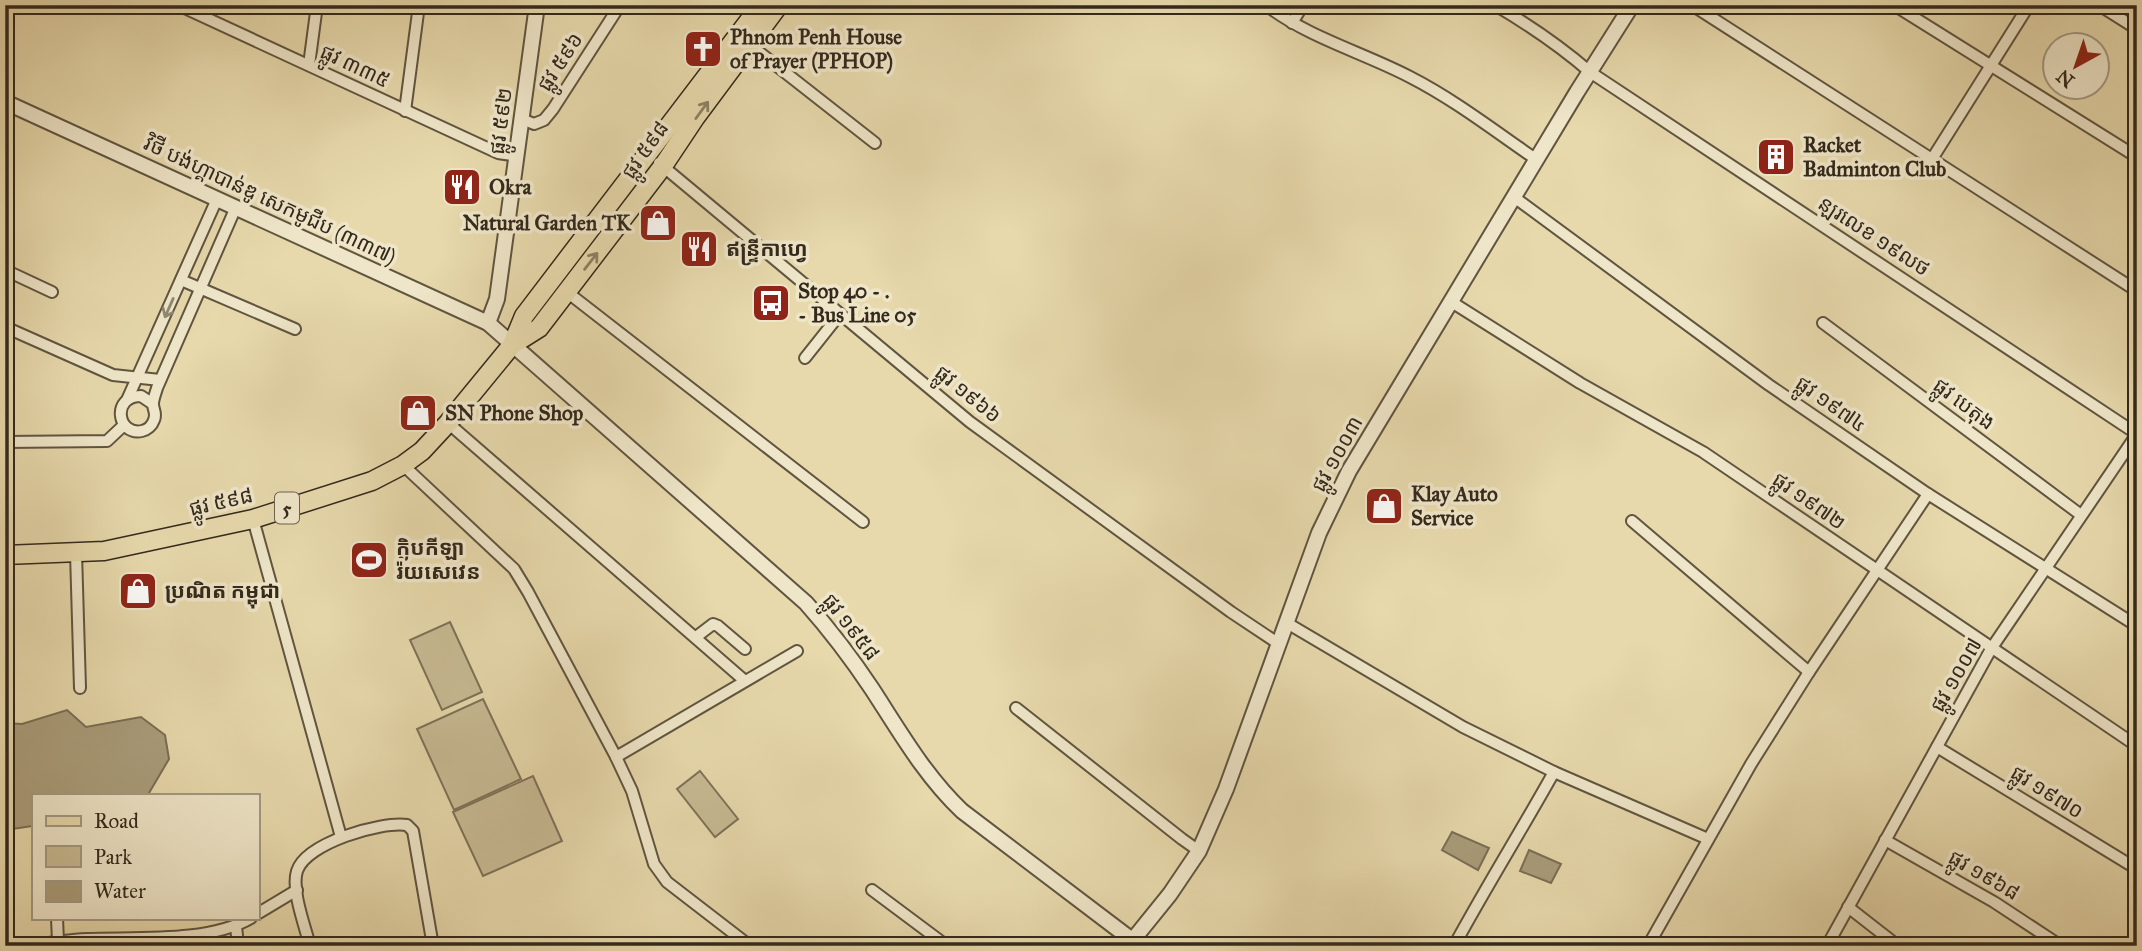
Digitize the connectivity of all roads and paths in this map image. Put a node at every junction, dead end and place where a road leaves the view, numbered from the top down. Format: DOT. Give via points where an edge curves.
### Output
graph roads {
  1 [pos="178,5"];
  2 [pos="317,5"];
  3 [pos="419,5"];
  4 [pos="537,5"];
  5 [pos="620,5"];
  6 [pos="761,5"];
  7 [pos="779,5"];
  8 [pos="1266,5"];
  9 [pos="1303,5"];
  10 [pos="1495,5"];
  11 [pos="1632,5"];
  12 [pos="1692,5"];
  13 [pos="1894,5"];
  14 [pos="2029,5"];
  15 [pos="2099,5"];
  16 [pos="1292,23"];
  17 [pos="2137,29"];
  18 [pos="743,40"];
  19 [pos="309,65"];
  20 [pos="1991,66"];
  21 [pos="1590,72"];
  22 [pos="5,102"];
  23 [pos="405,111"];
  24 [pos="522,119"];
  25 [pos="875,143"];
  26 [pos="648,154"];
  27 [pos="518,156"];
  28 [pos="2137,157"];
  29 [pos="1932,159"];
  30 [pos="1537,160"];
  31 [pos="663,166"];
  32 [pos="1514,197"];
  33 [pos="217,199"];
  34 [pos="236,207"];
  35 [pos="5,270"];
  36 [pos="181,280"];
  37 [pos="200,288"];
  38 [pos="2137,291"];
  39 [pos="52,292"];
  40 [pos="567,292"];
  41 [pos="1450,301"];
  42 [pos="841,314"];
  43 [pos="488,323"];
  44 [pos="1823,323"];
  45 [pos="5,327"];
  46 [pos="295,329"];
  47 [pos="512,345"];
  48 [pos="805,358"];
  49 [pos="138,377"];
  50 [pos="160,380"];
  51 [pos="127,400"];
  52 [pos="153,404"];
  53 [pos="448,423"];
  54 [pos="124,425"];
  55 [pos="2137,434"];
  56 [pos="5,442"];
  57 [pos="403,466"];
  58 [pos="1928,494"];
  59 [pos="2081,515"];
  60 [pos="253,519"];
  61 [pos="1632,521"];
  62 [pos="863,522"];
  63 [pos="76,552"];
  64 [pos="5,555"];
  65 [pos="2044,569"];
  66 [pos="1878,572"];
  67 [pos="1287,622"];
  68 [pos="2137,626"];
  69 [pos="696,637"];
  70 [pos="1279,644"];
  71 [pos="745,649"];
  72 [pos="1992,649"];
  73 [pos="797,651"];
  74 [pos="1809,672"];
  75 [pos="745,681"];
  76 [pos="80,688"];
  77 [pos="1016,708"];
  78 [pos="1937,747"];
  79 [pos="2137,747"];
  80 [pos="616,757"];
  81 [pos="1554,772"];
  82 [pos="341,837"];
  83 [pos="1708,839"];
  84 [pos="1885,840"];
  85 [pos="1199,851"];
  86 [pos="2137,869"];
  87 [pos="297,890"];
  88 [pos="872,890"];
  89 [pos="1848,907"];
  90 [pos="259,913"];
  91 [pos="57,920"];
  92 [pos="247,920"];
  93 [pos="236,926"];
  94 [pos="174,941"];
  95 [pos="58,942"];
  96 [pos="84,943"];
  97 [pos="1134,944"];
  98 [pos="1457,945"];
  99 [pos="28,946"];
  100 [pos="238,946"];
  101 [pos="310,946"];
  102 [pos="433,946"];
  103 [pos="750,946"];
  104 [pos="947,946"];
  105 [pos="1648,946"];
  106 [pos="1827,946"];
  107 [pos="1898,946"];
  108 [pos="2061,946"];
  1 -- 19 [label="street, ផ្លូវ ៣៣៥"];
  2 -- 19 [label="street"];
  3 -- 23 [label="street"];
  4 -- 24 [label="street, ផ្លូវ ៥៩២"];
  5 -- 24 [label="street, ផ្លូវ ៥៩៦" via="553,110 534,124"];
  6 -- 18 [label="main road, ផ្លូវ ៥៩៨ / 5"];
  7 -- 18 [label="main road, ផ្លូវ ៥៩៨ / 5"];
  8 -- 16 [label="street"];
  9 -- 16 [label="street"];
  10 -- 21 [label="street"];
  11 -- 21 [label="street, ផ្លូវ ១០០៣"];
  12 -- 29 [label="street"];
  13 -- 20 [label="street"];
  14 -- 20 [label="street"];
  15 -- 17 [label="street"];
  16 -- 30 [label="street" via="1414,79"];
  18 -- 25 [label="street"];
  18 -- 26 [label="main road, ផ្លូវ ៥៩៨ / 5"];
  31 -- 18 [label="main road, ផ្លូវ ៥៩៨ / 5, one-way"];
  19 -- 23 [label="street, ផ្លូវ ៣៣៥"];
  20 -- 28 [label="street"];
  20 -- 29 [label="street"];
  21 -- 30 [label="street, ផ្លូវ ១០០៣"];
  21 -- 55 [label="street, ន្ឡរលេខ ១៩លថ"];
  22 -- 33 [label="street, វិថី បង់ហ្គាបាន់ឌូ សេកមូជីប (៣៣៧)"];
  23 -- 27 [label="street, ផ្លូវ ៣៣៥" via="498,153"];
  24 -- 27 [label="street, ផ្លូវ ៥៩២"];
  26 -- 31 [label="street, ផ្លូវ ១៩៦៦"];
  26 -- 47 [label="main road, ផ្លូវ ៥៩៨ / 5" via="524,316"];
  27 -- 43 [label="street, ផ្លូវ ៥៩២" via="498,299"];
  29 -- 38 [label="street"];
  30 -- 32 [label="street, ផ្លូវ ១០០៣"];
  40 -- 31 [label="main road, ផ្លូវ ៥៩៨ / 5, one-way"];
  31 -- 42 [label="street, ផ្លូវ ១៩៦៦"];
  32 -- 41 [label="street, ផ្លូវ ១០០៣"];
  32 -- 58 [label="street, ផ្លូវ ១៩៧៤" via="1728,355"];
  33 -- 34 [label="street, វិថី បង់ហ្គាបាន់ឌូ សេកមូជីប (៣៣៧)"];
  33 -- 36 [label="street"];
  34 -- 37 [label="street"];
  34 -- 43 [label="street, វិថី បង់ហ្គាបាន់ឌូ សេកមូជីប (៣៣៧)"];
  35 -- 39 [label="street"];
  36 -- 37 [label="street"];
  36 -- 49 [label="street, one-way"];
  37 -- 46 [label="street"];
  37 -- 50 [label="street"];
  40 -- 47 [label="main road, ផ្លូវ ៥៩៨ / 5" via="539,328"];
  40 -- 62 [label="street"];
  41 -- 66 [label="street, ផ្លូវ ១៩៧២" via="1580,383 1703,452"];
  41 -- 67 [label="street, ផ្លូវ ១០០៣" via="1349,471 1319,534"];
  42 -- 48 [label="street"];
  42 -- 70 [label="street, ផ្លូវ ១៩៦៦" via="970,422"];
  43 -- 47 [label="street, វិថី បង់ហ្គាបាន់ឌូ សេកមូជីប (៣៣៧)"];
  44 -- 59 [label="street, ផ្លូវ បេតុង"];
  45 -- 49 [label="street" via="113,375"];
  47 -- 53 [label="main road, ផ្លូវ ៥៩៨ / 5"];
  47 -- 97 [label="street, ផ្លូវ ១៩៥៨" via="806,603 948,798"];
  49 -- 50 [label="street"];
  49 -- 51 [label="street"];
  50 -- 52 [label="street"];
  51 -- 52 [label="street" via="141,396"];
  51 -- 54 [label="street" via="121,409"];
  52 -- 54 [label="street" via="154,421 146,430 134,431"];
  53 -- 57 [label="main road, ផ្លូវ ៥៩៨ / 5"];
  53 -- 69 [label="street"];
  54 -- 56 [label="street" via="107,441"];
  55 -- 59 [label="street, ផ្លូវ ១០០៧"];
  57 -- 60 [label="main road, ផ្លូវ ៥៩៨ / 5" via="347,490"];
  57 -- 80 [label="street" via="513,569"];
  58 -- 65 [label="street, ផ្លូវ ១៩៧៤"];
  58 -- 66 [label="street"];
  59 -- 65 [label="street, ផ្លូវ ១០០៧"];
  60 -- 63 [label="main road, ផ្លូវ ៥៩៨ / 5" via="104,551"];
  60 -- 82 [label="street"];
  61 -- 74 [label="street"];
  63 -- 64 [label="main road, ផ្លូវ ៥៩៨ / 5"];
  63 -- 76 [label="street"];
  65 -- 68 [label="street, ផ្លូវ ១៩៧៤"];
  65 -- 72 [label="street, ផ្លូវ ១០០៧"];
  66 -- 72 [label="street, ផ្លូវ ១៩៧២"];
  66 -- 74 [label="street"];
  67 -- 70 [label="street, ផ្លូវ ១០០៣"];
  67 -- 81 [label="street" via="1463,727"];
  69 -- 71 [label="street" via="713,624"];
  69 -- 75 [label="street"];
  70 -- 85 [label="street, ផ្លូវ ១០០៣"];
  72 -- 78 [label="street, ផ្លូវ ១០០៧"];
  72 -- 79 [label="street, ផ្លូវ ១៩៧២"];
  73 -- 75 [label="street"];
  74 -- 83 [label="street"];
  75 -- 80 [label="street"];
  77 -- 85 [label="street"];
  78 -- 84 [label="street, ផ្លូវ ១០០៧"];
  78 -- 86 [label="street, ផ្លូវ ១៩៧០"];
  80 -- 103 [label="street" via="632,791 654,864 667,882"];
  81 -- 83 [label="street"];
  81 -- 98 [label="street"];
  82 -- 87 [label="street" via="303,860"];
  82 -- 102 [label="street" via="397,823 413,831"];
  83 -- 105 [label="street"];
  84 -- 89 [label="street, ផ្លូវ ១០០៧"];
  84 -- 108 [label="street, ផ្លូវ ១៩៦៨"];
  85 -- 97 [label="street, ផ្លូវ ១០០៣"];
  87 -- 90 [label="street"];
  87 -- 101 [label="street"];
  88 -- 104 [label="street"];
  89 -- 106 [label="street, ផ្លូវ ១០០៧"];
  89 -- 107 [label="street"];
  91 -- 95 [label="street"];
  92 -- 93 [label="street"];
  93 -- 94 [label="street"];
  93 -- 100 [label="street"];
  94 -- 96 [label="street"];
  95 -- 96 [label="street"];
  95 -- 99 [label="street"];
}
